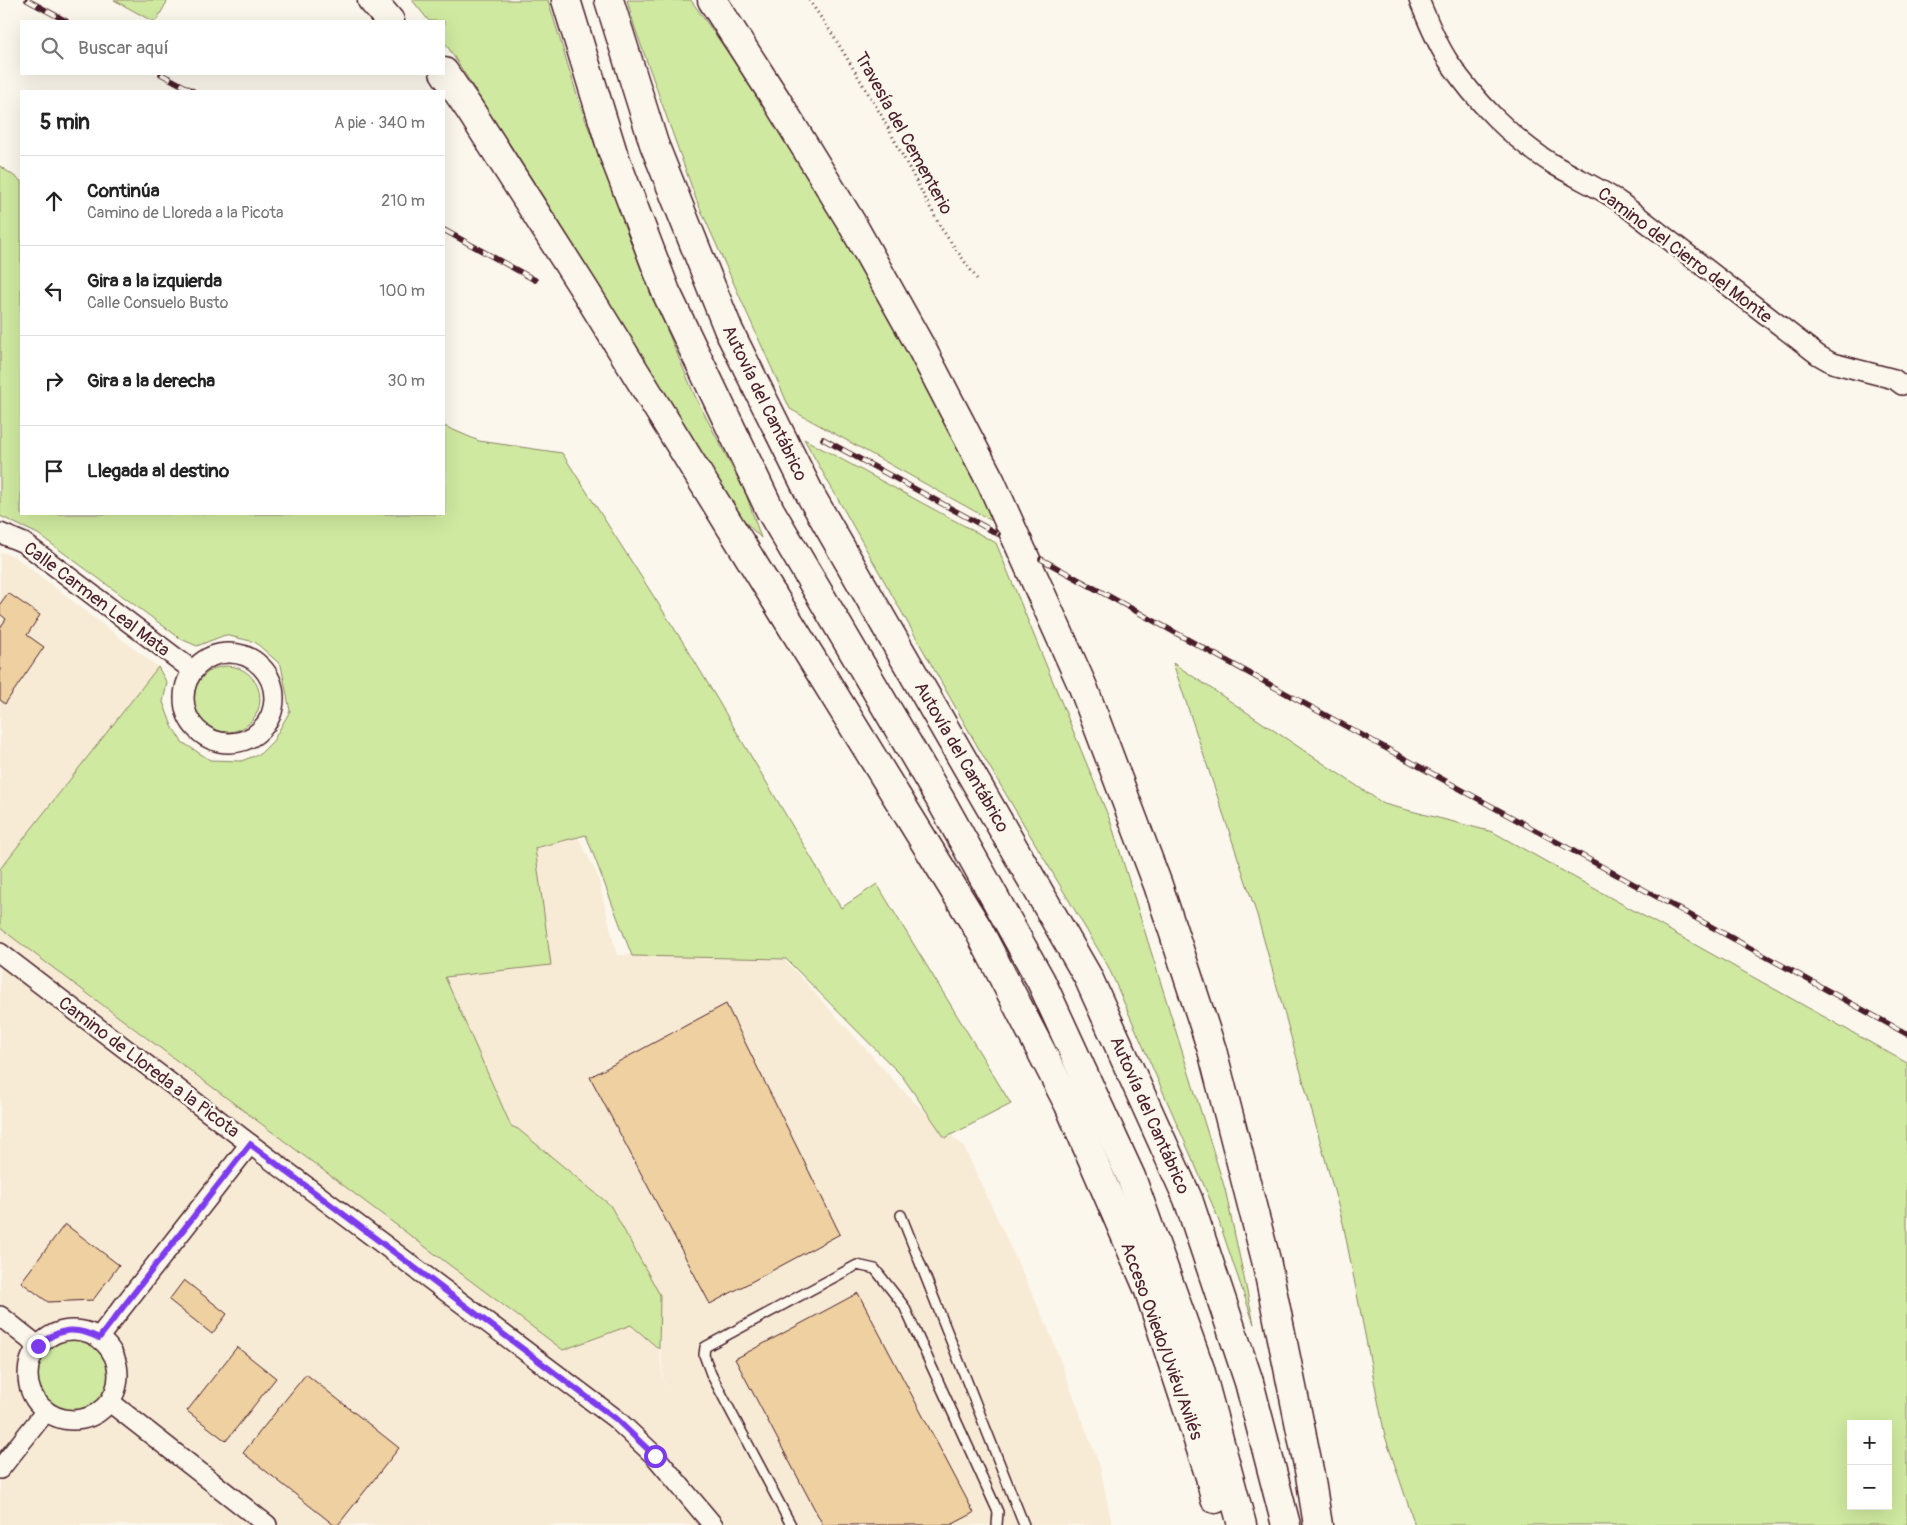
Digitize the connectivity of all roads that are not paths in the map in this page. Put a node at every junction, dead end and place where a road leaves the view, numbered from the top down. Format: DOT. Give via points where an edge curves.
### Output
graph roads {
  1 [pos="372,0"];
  2 [pos="394,0"];
  3 [pos="566,0"];
  4 [pos="609,0"];
  5 [pos="712,0"];
  6 [pos="1419,0"];
  7 [pos="389,20"];
  8 [pos="407,20"];
  9 [pos="445,73"];
  10 [pos="437,75"];
  11 [pos="470,110"];
  12 [pos="1902,385"];
  13 [pos="0,533"];
  14 [pos="192,670"];
  15 [pos="0,953"];
  16 [pos="250,1144"];
  17 [pos="901,1215"];
  18 [pos="0,1316"];
  19 [pos="99,1338"];
  20 [pos="38,1346"];
  21 [pos="110,1402"];
  22 [pos="46,1411"];
  23 [pos="0,1469"];
  24 [pos="267,1525"];
  25 [pos="713,1525"];
  26 [pos="791,1525"];
  27 [pos="997,1525"];
  28 [pos="1024,1525"];
  29 [pos="1222,1525"];
  30 [pos="1242,1525"];
  31 [pos="1286,1525"];
  32 [pos="1318,1525"];
  1 -- 7 [label="highway"];
  2 -- 8 [label="highway"];
  3 -- 30 [label="highway" via="613,153 666,292 770,510 940,799 1041,981 1131,1177 1200,1369"];
  4 -- 31 [label="highway, Autovía del Cantábrico" via="654,144 729,331 811,496 1088,977 1188,1199 1248,1382"];
  5 -- 32 [label="highway" via="778,101 923,351 991,482 1083,687 1158,886 1212,1050 1266,1260"];
  6 -- 12 [label="street, Camino del Cierro del Monte" via="1449,62 1476,97 1520,140 1550,162 1620,202 1818,355 1832,363 1894,379"];
  9 -- 11 [label="highway"];
  10 -- 11 [label="highway"];
  11 -- 29 [label="highway, Acceso Oviedo/Uviéu/Avilés" via="586,292 977,927 1069,1105 1148,1288 1210,1477"];
  13 -- 14 [label="street, Calle Carmen Leal Mata" via="24,543"];
  14 -- 14 [label="street" via="185,683 185,712 202,735 215,742 230,744 257,734 267,723 273,709 274,693 270,678 262,666 248,656 234,652 218,653 204,659"];
  15 -- 16 [label="street, Camino de Lloreda a la Picota"];
  16 -- 19 [label="street"];
  16 -- 25 [label="street, Camino de Lloreda a la Picota" via="616,1419 655,1456"];
  17 -- 28 [label="lane"];
  18 -- 20 [label="street"];
  19 -- 20 [label="street" via="87,1332 60,1331"];
  19 -- 21 [label="street" via="116,1360 116,1389"];
  20 -- 22 [label="street" via="29,1366 29,1387"];
  21 -- 22 [label="street" via="100,1412 73,1420 59,1418"];
  21 -- 24 [label="street"];
  22 -- 23 [label="street"];
  26 -- 27 [label="lane" via="711,1374 704,1355 705,1347 857,1265 876,1269 904,1306 998,1512"];
}
